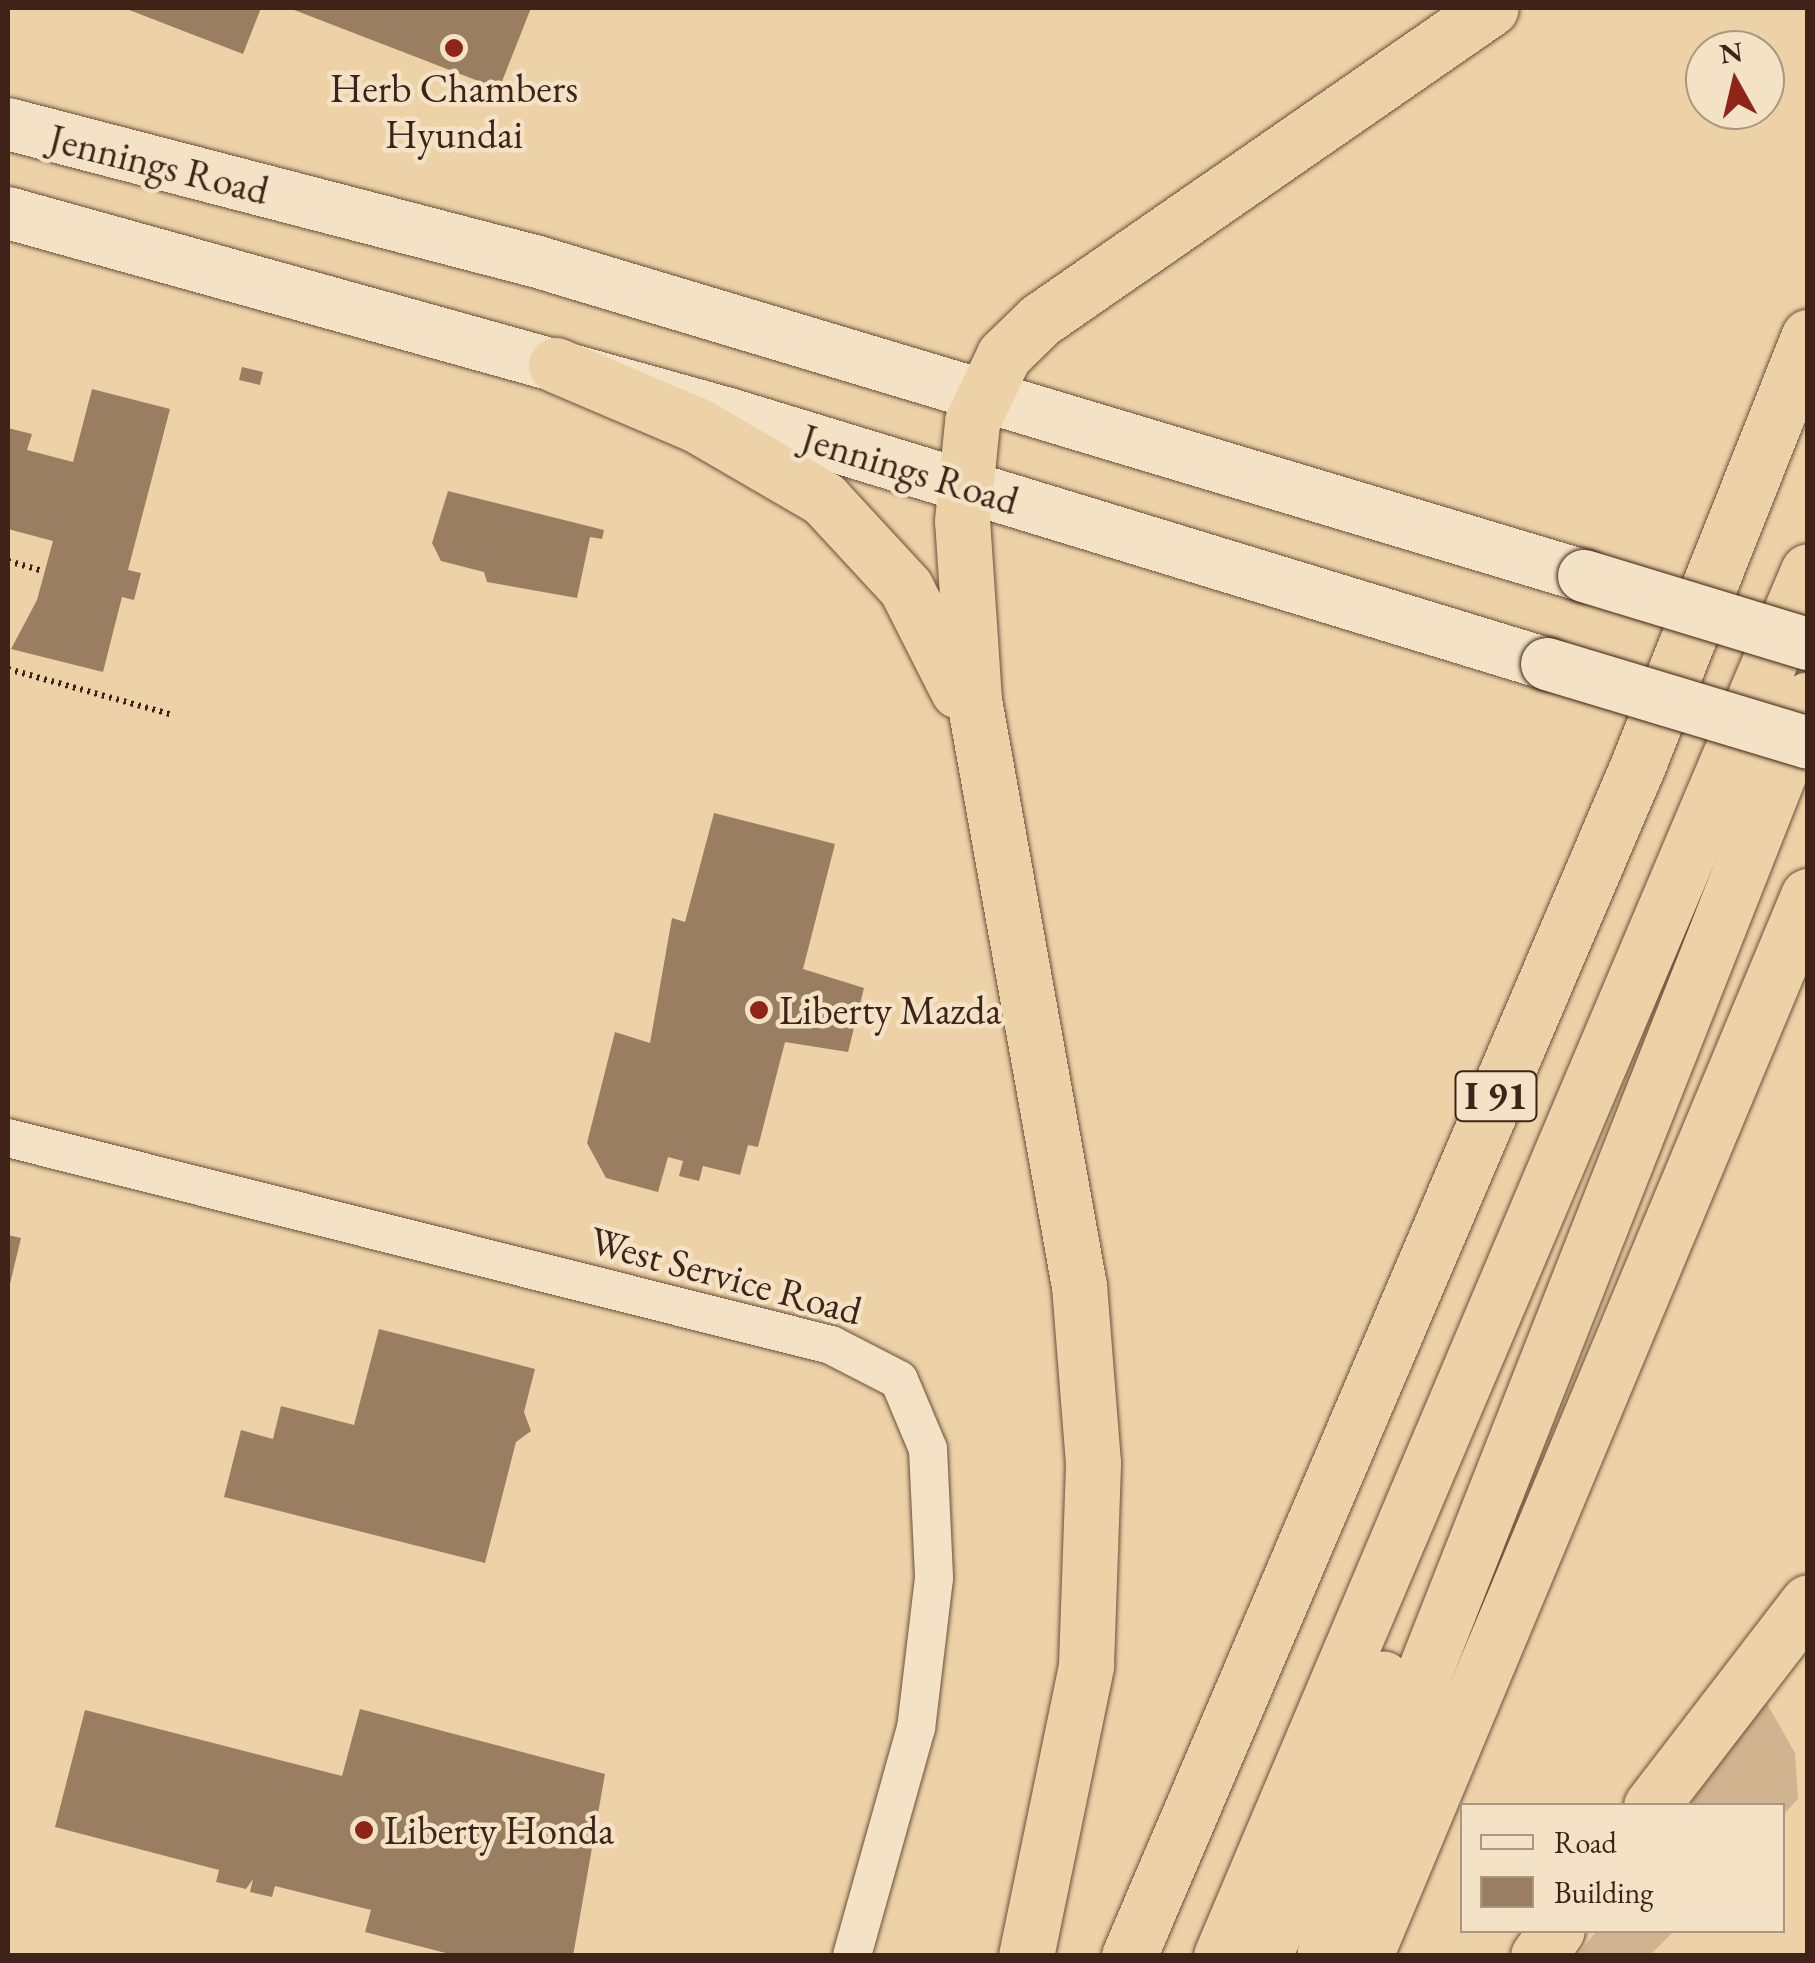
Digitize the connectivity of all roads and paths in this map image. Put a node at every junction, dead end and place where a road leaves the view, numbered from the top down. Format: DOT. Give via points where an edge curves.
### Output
graph roads {
  1 [pos="1492,8"];
  2 [pos="8,124"];
  3 [pos="8,213"];
  4 [pos="1808,337"];
  5 [pos="556,365"];
  6 [pos="982,393"];
  7 [pos="962,484"];
  8 [pos="8,564"];
  9 [pos="43,571"];
  10 [pos="1808,572"];
  11 [pos="1808,644"];
  12 [pos="8,669"];
  13 [pos="1808,700"];
  14 [pos="173,714"];
  15 [pos="1808,743"];
  16 [pos="982,753"];
  17 [pos="1808,896"];
  18 [pos="1706,958"];
  19 [pos="8,1138"];
  20 [pos="1808,1602"];
  21 [pos="1653,1803"];
  22 [pos="1555,1933"];
  23 [pos="852,1956"];
  24 [pos="1026,1956"];
  25 [pos="1128,1956"];
  26 [pos="1221,1956"];
  27 [pos="1264,1956"];
  28 [pos="1324,1956"];
  29 [pos="1365,1956"];
  30 [pos="1538,1956"];
  1 -- 6 [label="highway" via="1040,320"];
  2 -- 6 [label="main road, Jennings Road" via="521,258"];
  3 -- 5 [label="main road, Jennings Road"];
  4 -- 25 [label="highway, I 91" via="1646,748"];
  5 -- 7 [label="main road, Jennings Road"];
  5 -- 16 [label="highway" via="734,444 848,519 922,615"];
  6 -- 7 [label="highway"];
  6 -- 11 [label="main road, Jennings Road, bridge"];
  7 -- 15 [label="main road, Jennings Road, bridge"];
  7 -- 16 [label="highway"];
  8 -- 9 [label="path"];
  10 -- 26 [label="highway"];
  12 -- 14 [label="path"];
  13 -- 18 [label="highway"];
  16 -- 24 [label="highway" via="1079,1286 1093,1464 1086,1665"];
  17 -- 29 [label="highway"];
  18 -- 27 [label="highway" via="1643,1070"];
  18 -- 28 [label="highway" via="1344,1876"];
  19 -- 23 [label="street, West Service Road" via="831,1346 899,1380 928,1449 934,1578 916,1728"];
  20 -- 21 [label="highway"];
  22 -- 30 [label="highway"];
}
